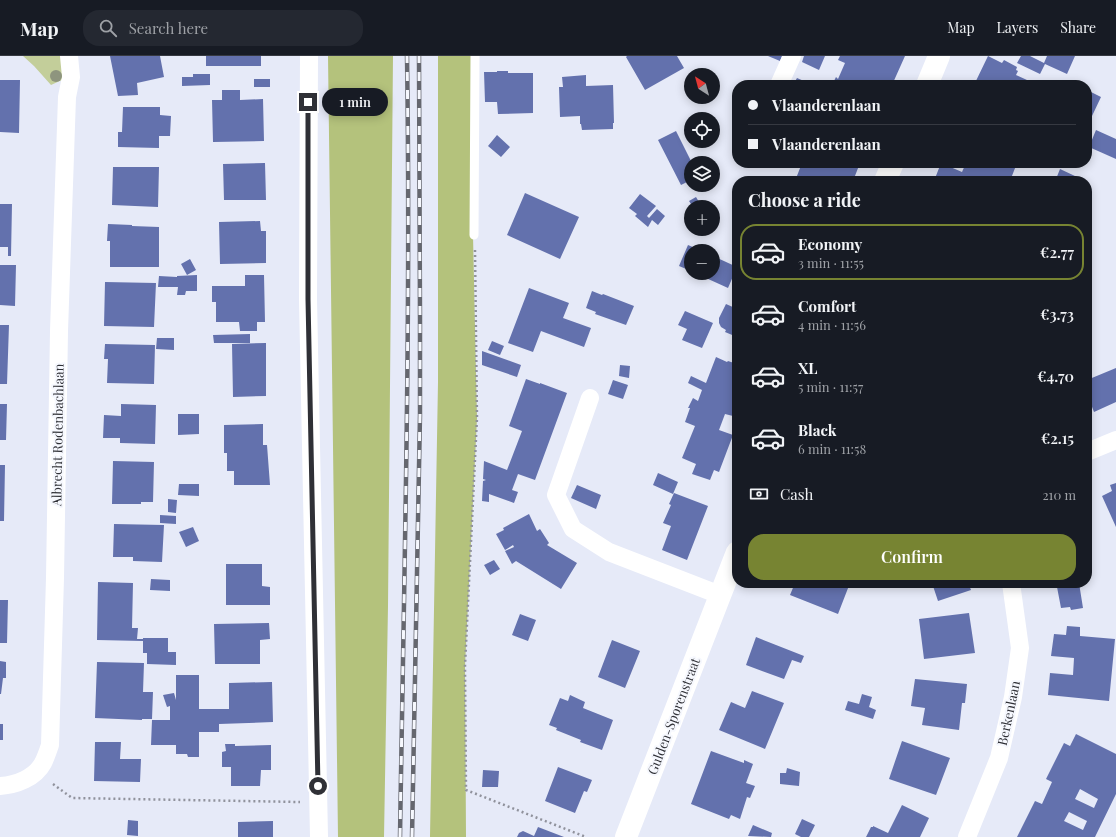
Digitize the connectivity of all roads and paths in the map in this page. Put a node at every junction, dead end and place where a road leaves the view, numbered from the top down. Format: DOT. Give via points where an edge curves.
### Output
graph roads {
  1 [pos="69,56"];
  2 [pos="309,56"];
  3 [pos="475,56"];
  4 [pos="792,56"];
  5 [pos="939,56"];
  6 [pos="781,80"];
  7 [pos="929,80"];
  8 [pos="474,235"];
  9 [pos="590,398"];
  10 [pos="1116,440"];
  11 [pos="1092,450"];
  12 [pos="732,565"];
  13 [pos="1012,588"];
  14 [pos="720,595"];
  15 [pos="36,771"];
  16 [pos="0,786"];
  17 [pos="318,802"];
  18 [pos="319,837"];
  19 [pos="586,837"];
  20 [pos="626,837"];
  21 [pos="967,837"];
  1 -- 15 [label="street, Albrecht Rodenbachlaan" via="71,76 67,97 50,745 43,764"];
  2 -- 17 [label="street" via="308,307"];
  3 -- 8 [label="lane"];
  4 -- 6 [label="street"];
  5 -- 7 [label="street"];
  8 -- 19 [label="path" via="477,418 465,666 466,790"];
  9 -- 14 [label="street" via="556,494 573,529 608,552"];
  10 -- 11 [label="street"];
  12 -- 14 [label="street, Gulden-Sporenstraat"];
  13 -- 21 [label="street, Berkenlaan" via="1020,648 1013,697 999,758"];
  14 -- 20 [label="street, Gulden-Sporenstraat"];
  15 -- 16 [label="street, Albrecht Rodenbachlaan" via="11,785"];
  15 -- 17 [label="path" via="72,798"];
  17 -- 18 [label="street"];
}
